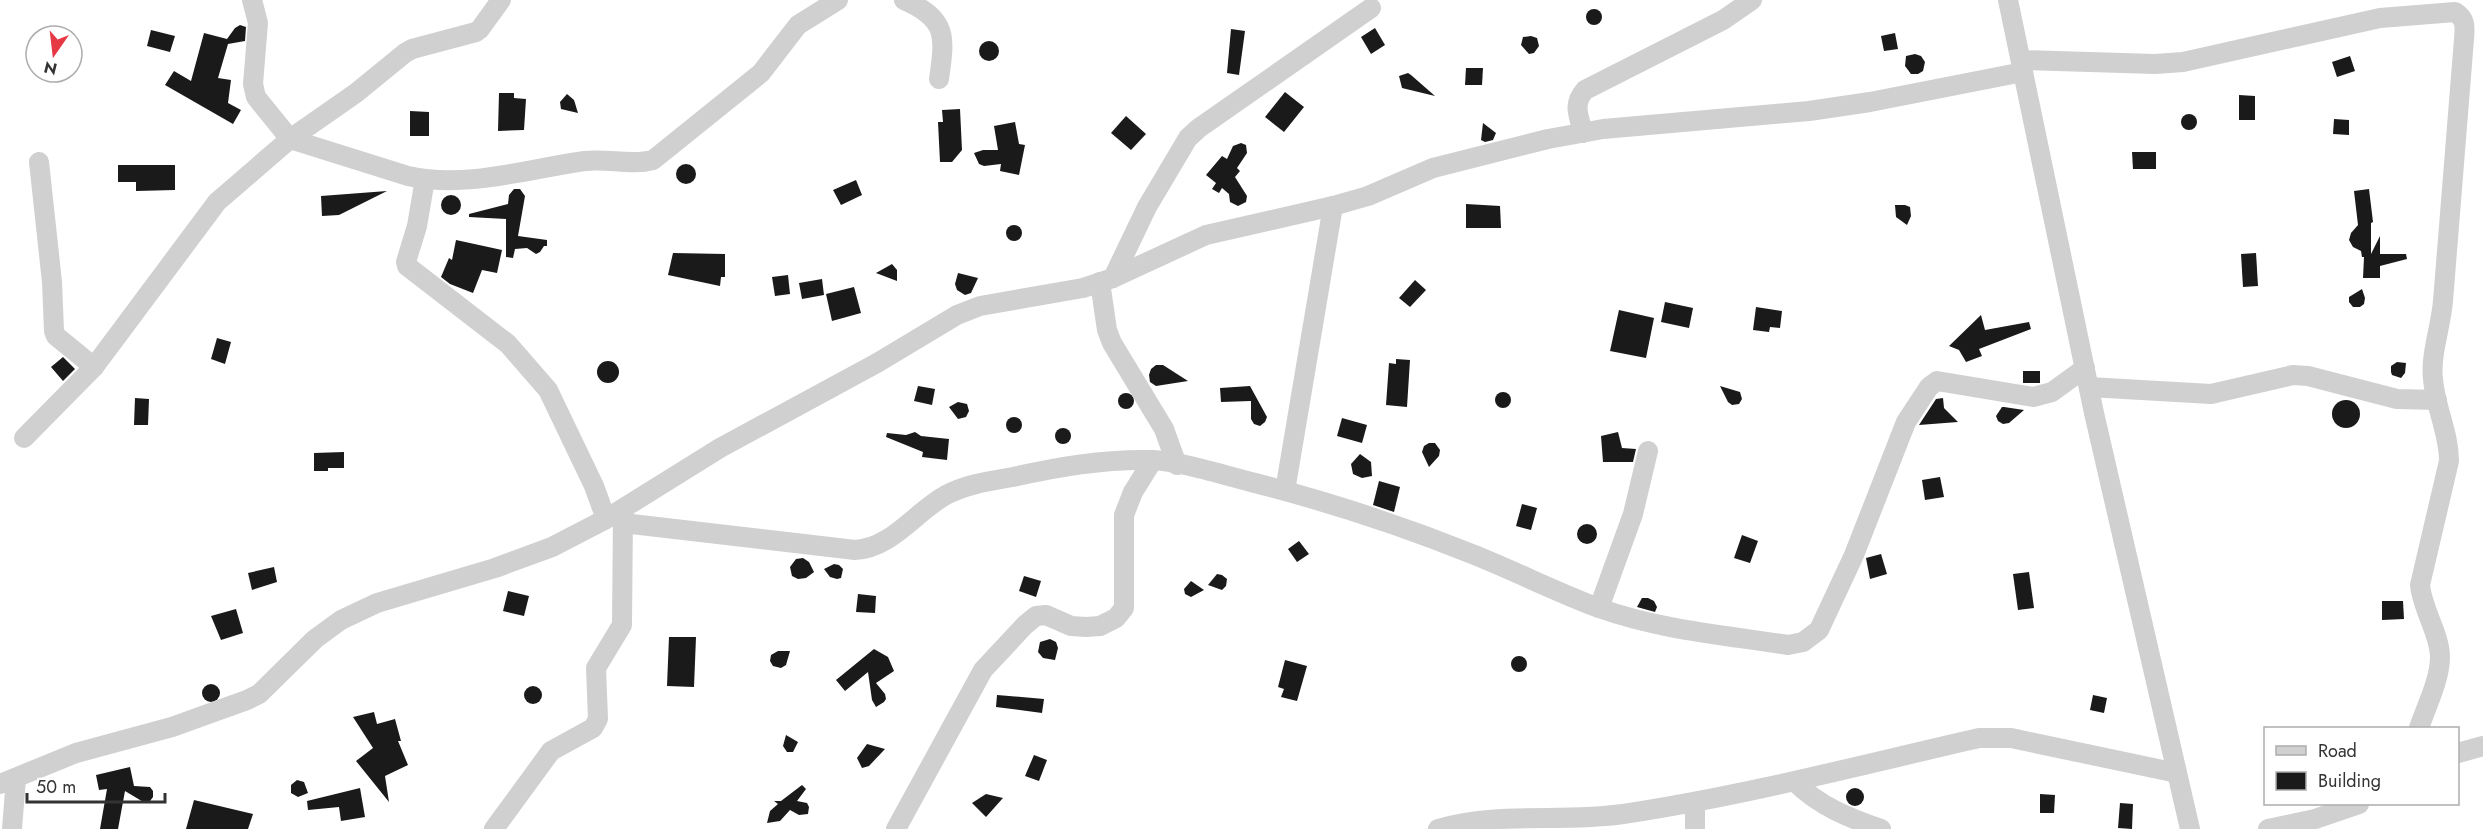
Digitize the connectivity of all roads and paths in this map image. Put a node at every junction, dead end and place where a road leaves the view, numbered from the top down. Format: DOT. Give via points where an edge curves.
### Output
graph roads {
  1 [pos="252,0"];
  2 [pos="501,0"];
  3 [pos="838,0"];
  4 [pos="904,0"];
  5 [pos="1752,0"];
  6 [pos="2008,0"];
  7 [pos="2429,7"];
  8 [pos="1371,8"];
  9 [pos="2022,66"];
  10 [pos="939,79"];
  11 [pos="1583,133"];
  12 [pos="290,139"];
  13 [pos="39,162"];
  14 [pos="425,179"];
  15 [pos="1333,206"];
  16 [pos="1106,280"];
  17 [pos="94,366"];
  18 [pos="2087,378"];
  19 [pos="2437,400"];
  20 [pos="24,438"];
  21 [pos="1648,451"];
  22 [pos="1153,460"];
  23 [pos="1177,465"];
  24 [pos="1286,491"];
  25 [pos="617,517"];
  26 [pos="1599,608"];
  27 [pos="2420,727"];
  28 [pos="2483,746"];
  29 [pos="2459,752"];
  30 [pos="2176,773"];
  31 [pos="8,781"];
  32 [pos="1795,782"];
  33 [pos="1695,803"];
  34 [pos="2356,805"];
  35 [pos="510,807"];
  36 [pos="12,829"];
  37 [pos="494,829"];
  38 [pos="516,829"];
  39 [pos="896,829"];
  40 [pos="1438,829"];
  41 [pos="1695,829"];
  42 [pos="1881,829"];
  43 [pos="2190,829"];
  44 [pos="2268,829"];
  1 -- 12 [label="street" via="258,23 253,84 256,97"];
  2 -- 12 [label="street" via="480,29 412,49"];
  3 -- 14 [label="street" via="798,25 761,73 653,160 588,161 454,181"];
  4 -- 10 [label="street" via="935,19 941,31 944,43"];
  5 -- 11 [label="street" via="1723,20 1585,90 1576,106"];
  6 -- 9 [label="street"];
  7 -- 9 [label="street" via="2183,62"];
  7 -- 19 [label="street" via="2455,12 2465,23 2440,326 2432,369"];
  8 -- 16 [label="street" via="1188,138"];
  9 -- 11 [label="street" via="1819,110"];
  9 -- 18 [label="street"];
  11 -- 15 [label="street" via="1433,168 1368,196"];
  12 -- 14 [label="street"];
  12 -- 17 [label="street" via="218,202"];
  13 -- 17 [label="street" via="54,331"];
  14 -- 25 [label="street" via="407,266 508,344 548,390 594,486"];
  15 -- 16 [label="street" via="1206,235"];
  15 -- 24 [label="street"];
  16 -- 23 [label="street" via="1107,330 1164,429"];
  16 -- 25 [label="street" via="1049,295 981,306 957,315 720,448"];
  17 -- 20 [label="street"];
  18 -- 19 [label="street" via="2211,394 2293,375 2397,399"];
  18 -- 26 [label="street" via="2033,397 1937,381 1929,387 1906,422 1854,555 1819,630 1803,642 1788,645 1648,624"];
  18 -- 30 [label="street"];
  19 -- 27 [label="street" via="2449,461 2420,585 2440,656"];
  21 -- 26 [label="street" via="1634,514"];
  22 -- 23 [label="street"];
  22 -- 25 [label="street" via="1073,464 965,486 867,549"];
  22 -- 39 [label="street" via="1124,515 1124,608 1116,618 1100,626 1071,626 1046,615 1036,616 1024,625 983,670"];
  23 -- 24 [label="street"];
  24 -- 26 [label="street" via="1388,523"];
  25 -- 31 [label="street" via="533,554 377,603 341,620 247,700 172,727 76,753"];
  25 -- 35 [label="street" via="622,625 596,668 598,719 593,728 551,751"];
  28 -- 29 [label="street"];
  30 -- 32 [label="street" via="2011,738 1979,738"];
  30 -- 43 [label="street"];
  31 -- 36 [label="street"];
  32 -- 33 [label="street"];
  32 -- 42 [label="street" via="1827,807"];
  33 -- 40 [label="street" via="1571,819 1486,820"];
  33 -- 41 [label="street"];
  34 -- 44 [label="street"];
  35 -- 37 [label="street"];
  35 -- 38 [label="street"];
}
